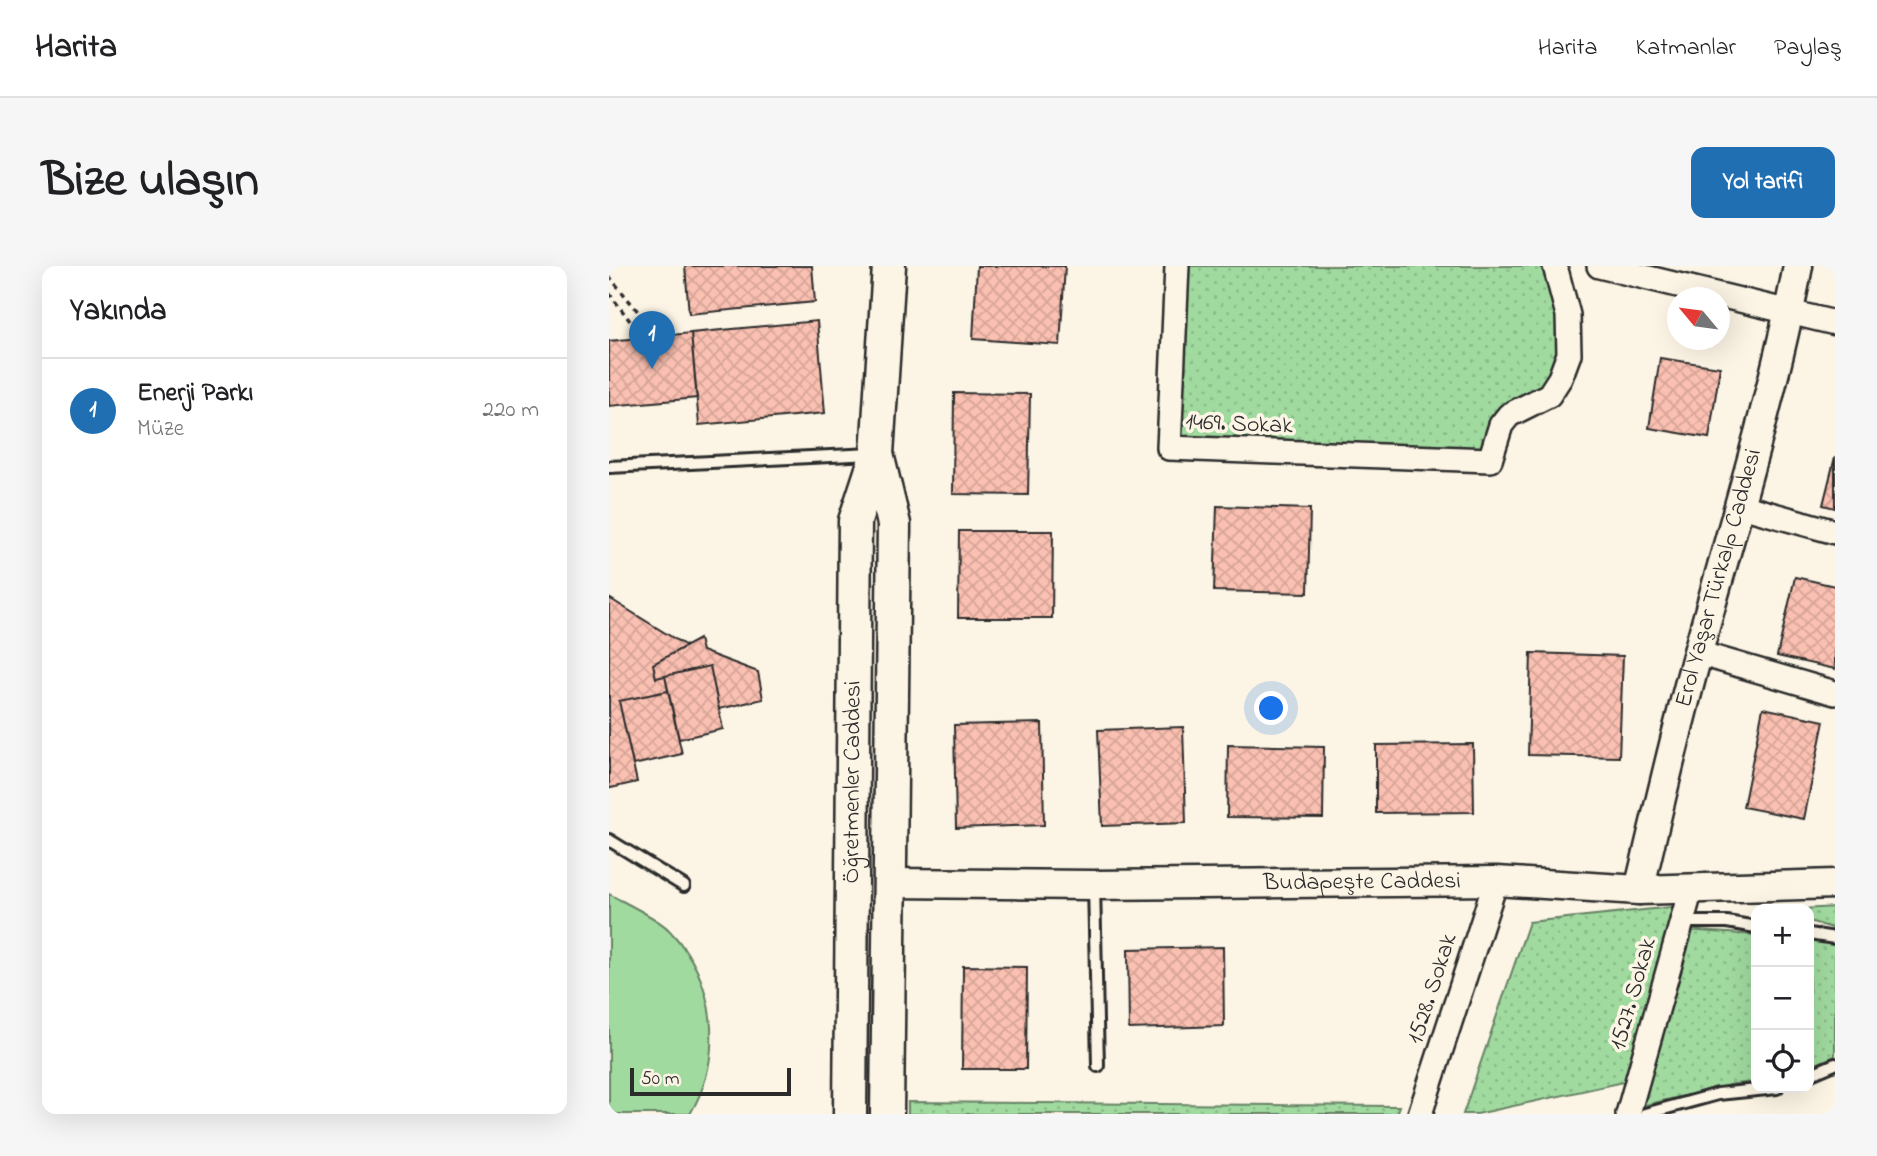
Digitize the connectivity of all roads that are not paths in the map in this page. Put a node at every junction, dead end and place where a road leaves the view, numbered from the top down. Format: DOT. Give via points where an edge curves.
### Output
graph roads {
  1 [pos="889,266"];
  2 [pos="1177,266"];
  3 [pos="1555,266"];
  4 [pos="1599,266"];
  5 [pos="1798,266"];
  6 [pos="1790,310"];
  7 [pos="1835,323"];
  8 [pos="877,454"];
  9 [pos="609,467"];
  10 [pos="1741,506"];
  11 [pos="1835,532"];
  12 [pos="1698,653"];
  13 [pos="1835,694"];
  14 [pos="609,841"];
  15 [pos="1496,881"];
  16 [pos="852,882"];
  17 [pos="890,883"];
  18 [pos="1835,884"];
  19 [pos="1094,885"];
  20 [pos="684,886"];
  21 [pos="1691,889"];
  22 [pos="1639,890"];
  23 [pos="1682,922"];
  24 [pos="1751,926"];
  25 [pos="1814,935"];
  26 [pos="1835,937"];
  27 [pos="1835,1064"];
  28 [pos="1098,1066"];
  29 [pos="1814,1073"];
  30 [pos="1751,1091"];
  31 [pos="850,1114"];
  32 [pos="887,1114"];
  33 [pos="1420,1114"];
  34 [pos="1628,1114"];
  35 [pos="1645,1114"];
  1 -- 8 [label="main road, Öğretmenler Caddesi"];
  2 -- 3 [label="street, 1469. Sokak" via="1169,448 1490,460 1501,425 1509,415 1549,395 1569,354 1568,315"];
  4 -- 6 [label="street"];
  5 -- 6 [label="street, Erol Yaşar Türkalp Caddesi"];
  6 -- 7 [label="street"];
  6 -- 10 [label="street, Erol Yaşar Türkalp Caddesi"];
  8 -- 9 [label="lane"];
  8 -- 16 [label="main road, Öğretmenler Caddesi" via="855,522"];
  8 -- 17 [label="main road, Öğretmenler Caddesi" via="894,524"];
  10 -- 11 [label="street"];
  10 -- 12 [label="street, Erol Yaşar Türkalp Caddesi"];
  12 -- 13 [label="street"];
  12 -- 22 [label="street, Erol Yaşar Türkalp Caddesi"];
  14 -- 20 [label="lane"];
  15 -- 19 [label="street, Budapeşte Caddesi"];
  15 -- 22 [label="street, Budapeşte Caddesi"];
  15 -- 33 [label="street, 1528. Sokak"];
  16 -- 17 [label="main road"];
  16 -- 31 [label="main road, Öğretmenler Caddesi"];
  17 -- 19 [label="street, Budapeşte Caddesi"];
  17 -- 32 [label="main road, Öğretmenler Caddesi"];
  18 -- 21 [label="street, Budapeşte Caddesi"];
  19 -- 28 [label="lane"];
  21 -- 22 [label="street, Budapeşte Caddesi"];
  21 -- 23 [label="street, 1527. Sokak"];
  23 -- 24 [label="lane"];
  23 -- 34 [label="street, 1527. Sokak"];
  25 -- 26 [label="lane"];
  27 -- 29 [label="lane"];
  30 -- 35 [label="lane" via="1718,1094"];
}
